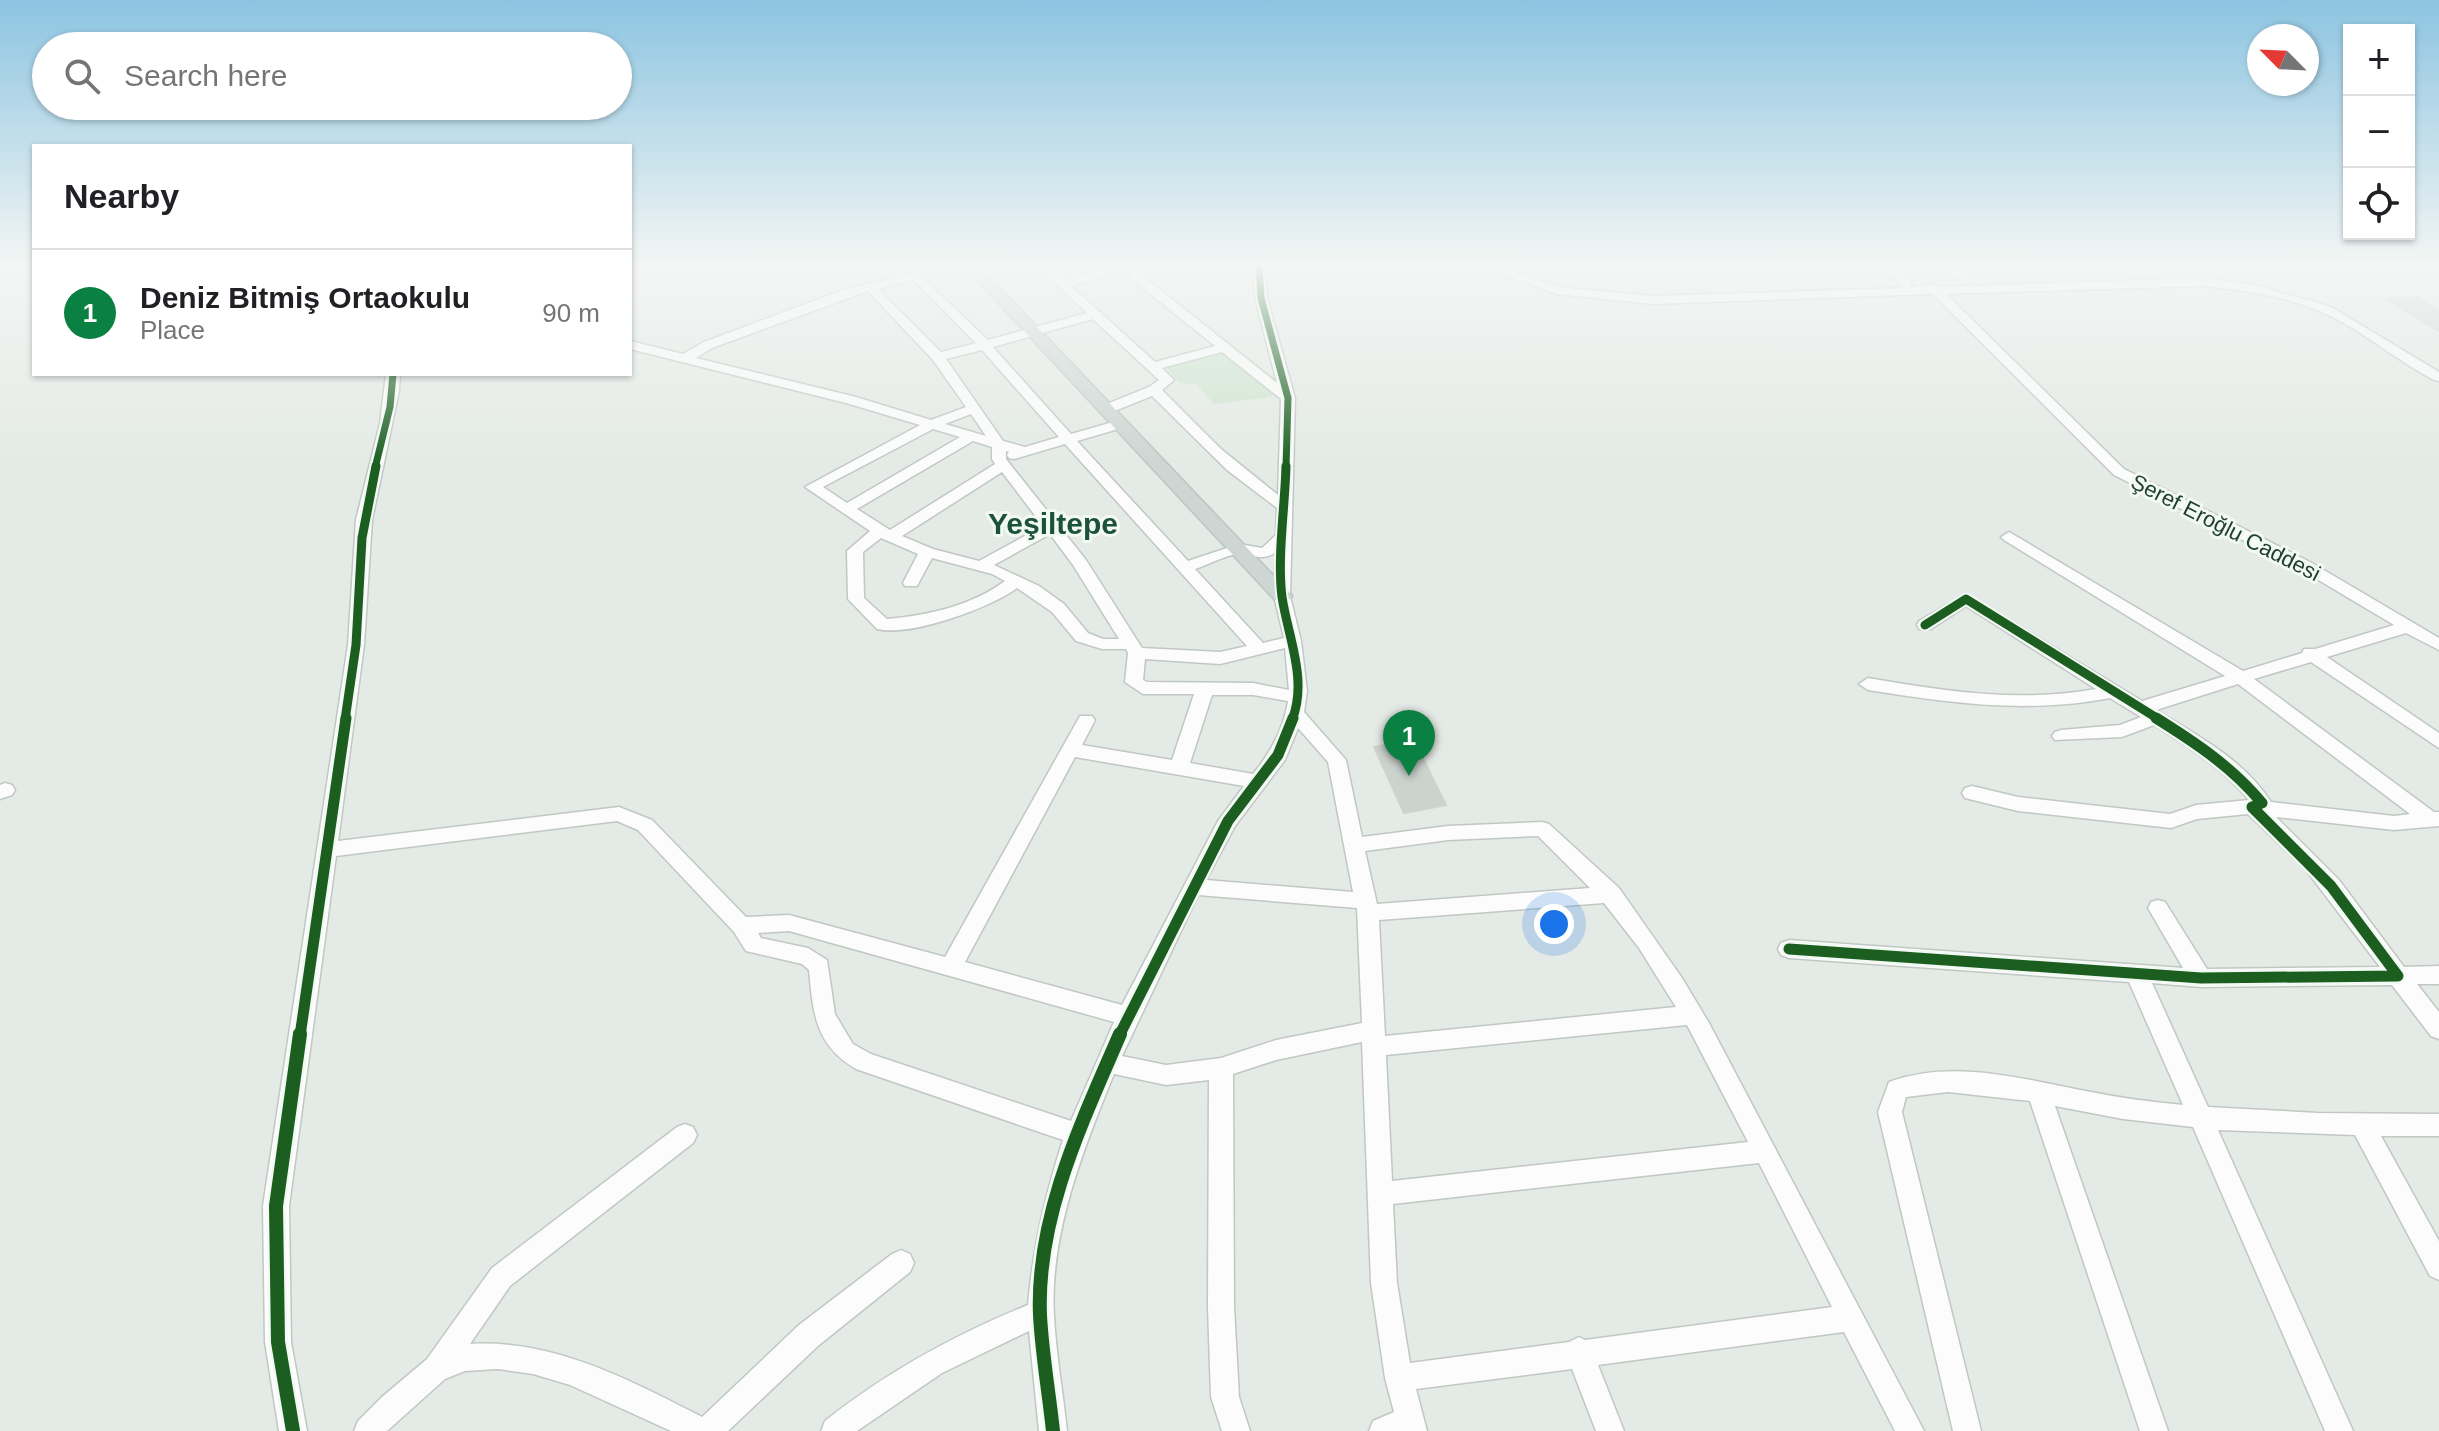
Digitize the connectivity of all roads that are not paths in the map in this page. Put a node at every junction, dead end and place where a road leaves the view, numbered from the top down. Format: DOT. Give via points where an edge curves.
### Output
graph roads {
  1 [pos="744,332"];
  2 [pos="913,332"];
  3 [pos="972,332"];
  4 [pos="1028,332"];
  5 [pos="1032,332"];
  6 [pos="1116,332"];
  7 [pos="1206,332"];
  8 [pos="1270,332"];
  9 [pos="1977,332"];
  10 [pos="2365,332"];
  11 [pos="2379,332"];
  12 [pos="985,345"];
  13 [pos="632,346"];
  14 [pos="1225,347"];
  15 [pos="938,357"];
  16 [pos="685,359"];
  17 [pos="1154,366"];
  18 [pos="2439,368"];
  19 [pos="393,376"];
  20 [pos="2439,377"];
  21 [pos="1154,390"];
  22 [pos="1288,398"];
  23 [pos="974,408"];
  24 [pos="1107,409"];
  25 [pos="1120,424"];
  26 [pos="930,425"];
  27 [pos="970,437"];
  28 [pos="1068,439"];
  29 [pos="1000,456"];
  30 [pos="1284,506"];
  31 [pos="845,510"];
  32 [pos="1050,528"];
  33 [pos="885,534"];
  34 [pos="1284,536"];
  35 [pos="2009,537"];
  36 [pos="1239,549"];
  37 [pos="927,552"];
  38 [pos="981,566"];
  39 [pos="1183,568"];
  40 [pos="1015,582"];
  41 [pos="911,583"];
  42 [pos="1282,596"];
  43 [pos="1925,625"];
  44 [pos="2406,627"];
  45 [pos="1293,641"];
  46 [pos="2439,645"];
  47 [pos="1134,648"];
  48 [pos="1260,650"];
  49 [pos="2310,653"];
  50 [pos="2238,676"];
  51 [pos="1868,684"];
  52 [pos="1205,689"];
  53 [pos="2114,691"];
  54 [pos="1296,705"];
  55 [pos="2148,713"];
  56 [pos="1086,720"];
  57 [pos="2061,736"];
  58 [pos="2439,742"];
  59 [pos="1072,750"];
  60 [pos="1179,768"];
  61 [pos="1260,782"];
  62 [pos="1972,793"];
  63 [pos="2252,807"];
  64 [pos="2434,819"];
  65 [pos="1356,845"];
  66 [pos="326,850"];
  67 [pos="1192,887"];
  68 [pos="1612,894"];
  69 [pos="1366,907"];
  70 [pos="2158,908"];
  71 [pos="741,926"];
  72 [pos="1789,949"];
  73 [pos="950,969"];
  74 [pos="2136,972"];
  75 [pos="2439,975"];
  76 [pos="2398,976"];
  77 [pos="2201,978"];
  78 [pos="1691,1015"];
  79 [pos="1128,1016"];
  80 [pos="2439,1029"];
  81 [pos="1372,1039"];
  82 [pos="1108,1063"];
  83 [pos="1221,1068"];
  84 [pos="2039,1094"];
  85 [pos="2202,1117"];
  86 [pos="2362,1125"];
  87 [pos="2439,1125"];
  88 [pos="1077,1134"];
  89 [pos="685,1135"];
  90 [pos="1766,1151"];
  91 [pos="1380,1194"];
  92 [pos="901,1263"];
  93 [pos="2439,1267"];
  94 [pos="1040,1313"];
  95 [pos="1851,1318"];
  96 [pos="1579,1351"];
  97 [pos="437,1368"];
  98 [pos="1399,1378"];
  99 [pos="1412,1425"];
  100 [pos="1048,1429"];
  101 [pos="293,1431"];
  102 [pos="368,1431"];
  103 [pos="700,1431"];
  104 [pos="708,1431"];
  105 [pos="835,1431"];
  106 [pos="1236,1431"];
  107 [pos="1383,1431"];
  108 [pos="1610,1431"];
  109 [pos="1910,1431"];
  110 [pos="1967,1431"];
  111 [pos="2154,1431"];
  112 [pos="2339,1431"];
  1 -- 16 [label="street"];
  2 -- 15 [label="street"];
  3 -- 12 [label="street"];
  4 -- 12 [label="street"];
  5 -- 24 [label="main road"];
  6 -- 17 [label="street"];
  7 -- 14 [label="street"];
  8 -- 22 [label="street"];
  9 -- 44 [label="street, Şeref Eroğlu Caddesi" via="2119,472 2306,566"];
  10 -- 20 [label="street"];
  11 -- 18 [label="street"];
  12 -- 15 [label="street"];
  12 -- 28 [label="street"];
  13 -- 16 [label="street"];
  14 -- 17 [label="street"];
  14 -- 22 [label="street"];
  15 -- 23 [label="street"];
  16 -- 26 [label="street"];
  17 -- 21 [label="street" via="1167,380"];
  19 -- 66 [label="street" via="359,551 356,645"];
  21 -- 24 [label="street"];
  21 -- 30 [label="street" via="1248,483"];
  22 -- 30 [label="street"];
  23 -- 26 [label="street"];
  23 -- 29 [label="street"];
  24 -- 25 [label="main road"];
  25 -- 28 [label="street"];
  25 -- 36 [label="main road"];
  26 -- 27 [label="street"];
  26 -- 31 [label="street" via="812,487"];
  27 -- 29 [label="street"];
  27 -- 31 [label="street"];
  28 -- 29 [label="street"];
  28 -- 39 [label="street"];
  29 -- 32 [label="street"];
  29 -- 33 [label="street"];
  30 -- 34 [label="street"];
  31 -- 33 [label="street"];
  32 -- 38 [label="street"];
  32 -- 47 [label="street" via="1080,563"];
  33 -- 37 [label="street"];
  33 -- 40 [label="street" via="855,551 856,599 883,625 985,601"];
  34 -- 36 [label="street" via="1266,552"];
  34 -- 42 [label="street"];
  35 -- 50 [label="street"];
  36 -- 39 [label="street"];
  36 -- 42 [label="main road"];
  37 -- 38 [label="street"];
  37 -- 41 [label="street"];
  38 -- 40 [label="street"];
  39 -- 48 [label="street"];
  40 -- 47 [label="street" via="1058,608 1082,637"];
  42 -- 45 [label="street"];
  43 -- 53 [label="street" via="1966,599"];
  44 -- 46 [label="street, Şeref Eroğlu Caddesi"];
  44 -- 49 [label="street"];
  45 -- 48 [label="street"];
  45 -- 54 [label="street"];
  47 -- 48 [label="street" via="1220,658"];
  47 -- 52 [label="street" via="1135,685"];
  49 -- 50 [label="street"];
  49 -- 58 [label="street"];
  50 -- 55 [label="street"];
  50 -- 64 [label="street"];
  51 -- 53 [label="street" via="2005,704"];
  52 -- 54 [label="street" via="1253,689"];
  52 -- 60 [label="street"];
  53 -- 55 [label="street"];
  54 -- 61 [label="street" via="1278,755"];
  54 -- 65 [label="street" via="1337,760"];
  55 -- 57 [label="street" via="2122,731"];
  55 -- 63 [label="street" via="2241,778 2262,803"];
  56 -- 59 [label="street"];
  59 -- 60 [label="street"];
  59 -- 73 [label="street"];
  60 -- 61 [label="street"];
  61 -- 67 [label="street" via="1228,821"];
  62 -- 63 [label="street" via="2018,804 2171,821 2196,812"];
  63 -- 64 [label="street" via="2394,823"];
  63 -- 76 [label="street" via="2356,912"];
  65 -- 68 [label="street" via="1448,833 1542,829"];
  65 -- 69 [label="street"];
  66 -- 71 [label="street" via="619,814 645,825"];
  66 -- 101 [label="street" via="276,1206 278,1342"];
  67 -- 69 [label="street"];
  67 -- 79 [label="street"];
  68 -- 69 [label="street"];
  68 -- 78 [label="street"];
  69 -- 81 [label="street"];
  70 -- 77 [label="street"];
  71 -- 73 [label="street" via="789,923"];
  71 -- 88 [label="street" via="754,945 808,957 819,966 824,1016 845,1051"];
  72 -- 74 [label="street"];
  73 -- 79 [label="street"];
  74 -- 77 [label="street"];
  74 -- 85 [label="street"];
  75 -- 76 [label="street"];
  76 -- 77 [label="street"];
  76 -- 80 [label="street"];
  78 -- 81 [label="street"];
  78 -- 90 [label="street"];
  79 -- 82 [label="street"];
  81 -- 83 [label="street" via="1276,1050"];
  81 -- 91 [label="street"];
  82 -- 83 [label="street" via="1166,1075"];
  82 -- 88 [label="street"];
  83 -- 106 [label="street" via="1221,1307 1225,1397"];
  84 -- 85 [label="street"];
  84 -- 110 [label="street" via="1939,1081 1897,1089 1891,1099"];
  84 -- 111 [label="street"];
  85 -- 86 [label="street"];
  85 -- 112 [label="street"];
  86 -- 87 [label="street"];
  86 -- 93 [label="street"];
  88 -- 94 [label="street" via="1048,1235"];
  89 -- 97 [label="street" via="501,1277"];
  90 -- 91 [label="street"];
  90 -- 95 [label="street"];
  91 -- 98 [label="street" via="1384,1283"];
  92 -- 104 [label="street" via="809,1335"];
  94 -- 100 [label="street"];
  94 -- 105 [label="street" via="957,1348 874,1397"];
  95 -- 96 [label="street"];
  95 -- 109 [label="street"];
  96 -- 98 [label="street"];
  96 -- 108 [label="street"];
  97 -- 102 [label="street"];
  97 -- 103 [label="street" via="466,1358 510,1356 554,1366"];
  98 -- 99 [label="street"];
  99 -- 107 [label="street"];
}
